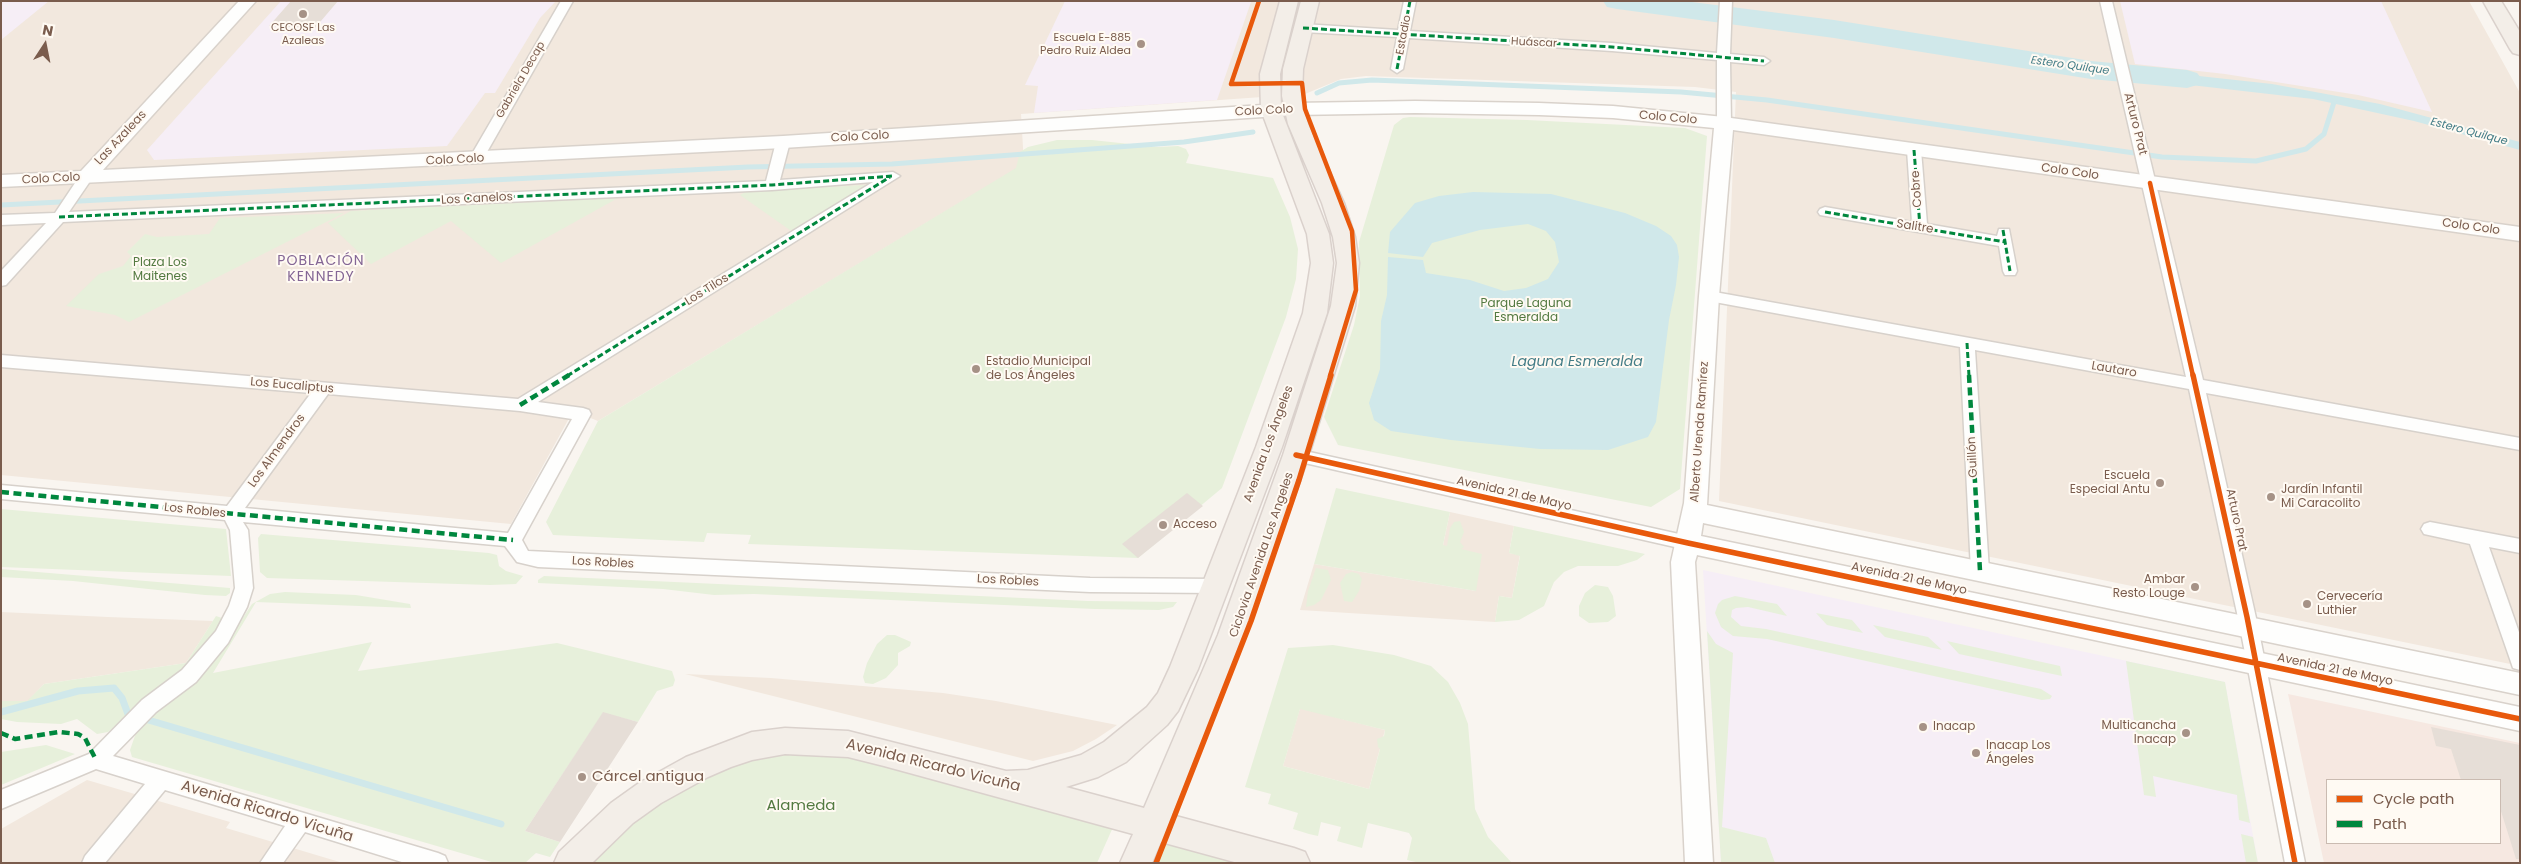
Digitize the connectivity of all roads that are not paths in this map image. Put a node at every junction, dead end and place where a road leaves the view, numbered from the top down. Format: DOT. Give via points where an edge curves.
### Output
graph roads {
  1 [pos="248,1"];
  2 [pos="567,1"];
  3 [pos="1288,1"];
  4 [pos="1310,1"];
  5 [pos="1410,1"];
  6 [pos="2106,1"];
  7 [pos="2492,1"];
  8 [pos="1726,5"];
  9 [pos="1303,28"];
  10 [pos="1405,35"];
  11 [pos="2520,49"];
  12 [pos="1723,56"];
  13 [pos="1764,61"];
  14 [pos="2120,65"];
  15 [pos="1397,69"];
  16 [pos="2124,80"];
  17 [pos="1282,110"];
  18 [pos="1724,114"];
  19 [pos="782,147"];
  20 [pos="1914,150"];
  21 [pos="476,159"];
  22 [pos="893,176"];
  23 [pos="1,181"];
  24 [pos="2150,183"];
  25 [pos="82,184"];
  26 [pos="772,185"];
  27 [pos="1825,212"];
  28 [pos="62,214"];
  29 [pos="1,220"];
  30 [pos="1920,227"];
  31 [pos="2520,234"];
  32 [pos="2010,271"];
  33 [pos="1,281"];
  34 [pos="1709,296"];
  35 [pos="1967,343"];
  36 [pos="1,361"];
  37 [pos="2196,385"];
  38 [pos="324,388"];
  39 [pos="520,405"];
  40 [pos="2520,444"];
  41 [pos="1296,456"];
  42 [pos="1,492"];
  43 [pos="1695,512"];
  44 [pos="231,514"];
  45 [pos="1772,528"];
  46 [pos="2430,529"];
  47 [pos="2477,538"];
  48 [pos="513,540"];
  49 [pos="1688,543"];
  50 [pos="2520,546"];
  51 [pos="1770,560"];
  52 [pos="1980,571"];
  53 [pos="1217,586"];
  54 [pos="2249,627"];
  55 [pos="2520,662"];
  56 [pos="2256,663"];
  57 [pos="2520,684"];
  58 [pos="2520,719"];
  59 [pos="96,760"];
  60 [pos="161,780"];
  61 [pos="1009,784"];
  62 [pos="1,800"];
  63 [pos="301,822"];
  64 [pos="1152,825"];
  65 [pos="92,863"];
  66 [pos="270,863"];
  67 [pos="438,863"];
  68 [pos="570,863"];
  69 [pos="1136,863"];
  70 [pos="1294,863"];
  71 [pos="1699,863"];
  72 [pos="2295,863"];
  1 -- 25 [label="main road, Las Azaleas"];
  2 -- 21 [label="street, Gabriela Decap"];
  3 -- 17 [label="main road, Avenida Los Ángeles" via="1270,74"];
  4 -- 9 [label="main road, Avenida Los Ángeles"];
  5 -- 10 [label="street, Estadio"];
  6 -- 14 [label="street, Arturo Prat"];
  7 -- 11 [label="main road"];
  8 -- 12 [label="street, Alberto Urenda Ramírez"];
  9 -- 10 [label="street, Huáscar"];
  9 -- 17 [label="main road, Avenida Los Ángeles" via="1293,69 1292,96"];
  10 -- 12 [label="street, Huáscar"];
  10 -- 15 [label="street, Estadio"];
  12 -- 13 [label="street, Huáscar"];
  12 -- 18 [label="street, Alberto Urenda Ramírez"];
  14 -- 16 [label="street, Arturo Prat"];
  16 -- 24 [label="street, Arturo Prat"];
  17 -- 18 [label="main road, Colo Colo" via="1372,107"];
  17 -- 19 [label="main road, Colo Colo"];
  17 -- 41 [label="main road, Avenida Los Ángeles" via="1341,224 1348,263 1339,323"];
  17 -- 53 [label="main road, Avenida Los Ángeles" via="1318,234 1321,279 1315,313"];
  18 -- 20 [label="main road, Colo Colo"];
  18 -- 34 [label="main road, Alberto Urenda Ramírez"];
  19 -- 21 [label="main road, Colo Colo"];
  19 -- 26 [label="street"];
  20 -- 24 [label="main road, Colo Colo"];
  20 -- 30 [label="street, Cobre"];
  21 -- 25 [label="main road, Colo Colo"];
  22 -- 26 [label="street, Los Canelos"];
  22 -- 39 [label="street, Los Tilos"];
  23 -- 25 [label="main road, Colo Colo"];
  24 -- 31 [label="main road, Colo Colo"];
  24 -- 37 [label="street, Arturo Prat"];
  25 -- 28 [label="street, Las Azaleas"];
  26 -- 28 [label="street, Los Canelos"];
  27 -- 30 [label="street, Salitre"];
  28 -- 29 [label="street, Los Canelos"];
  28 -- 33 [label="street, Las Azaleas"];
  30 -- 32 [label="street, Salitre" via="2004,236"];
  34 -- 35 [label="street, Lautaro"];
  34 -- 43 [label="main road, Alberto Urenda Ramírez"];
  35 -- 37 [label="street, Lautaro"];
  35 -- 52 [label="street, Guillón"];
  36 -- 38 [label="street, Los Eucaliptus"];
  37 -- 40 [label="street, Lautaro"];
  37 -- 54 [label="street, Arturo Prat"];
  38 -- 39 [label="street, Los Eucaliptus"];
  38 -- 44 [label="street, Los Almendros"];
  39 -- 48 [label="street, Los Eucaliptus" via="583,414"];
  41 -- 49 [label="street, Avenida 21 de Mayo"];
  41 -- 64 [label="main road, Avenida Los Ángeles" via="1232,635"];
  42 -- 44 [label="street, Los Robles"];
  43 -- 45 [label="main road, Avenida 21 de Mayo"];
  43 -- 49 [label="main road, Alberto Urenda Ramírez"];
  44 -- 48 [label="street, Los Robles"];
  44 -- 59 [label="street" via="239,530 244,588 222,637 189,676 138,717"];
  45 -- 51 [label="main road" via="1765,540"];
  45 -- 52 [label="main road, Avenida 21 de Mayo"];
  46 -- 47 [label="street"];
  47 -- 50 [label="street"];
  47 -- 55 [label="street"];
  48 -- 53 [label="street, Los Robles" via="514,547 523,556 538,560 1090,585"];
  49 -- 51 [label="main road, Avenida 21 de Mayo"];
  49 -- 71 [label="main road, Alberto Urenda Ramírez" via="1683,562"];
  51 -- 56 [label="main road, Avenida 21 de Mayo"];
  52 -- 54 [label="main road, Avenida 21 de Mayo"];
  53 -- 61 [label="main road, Avenida Los Ángeles" via="1168,702 1143,730 1116,752 1087,767 1028,784"];
  54 -- 56 [label="street, Arturo Prat"];
  54 -- 57 [label="main road, Avenida 21 de Mayo"];
  56 -- 58 [label="main road, Avenida 21 de Mayo"];
  56 -- 72 [label="street, Arturo Prat"];
  59 -- 60 [label="street, Avenida Ricardo Vicuña"];
  59 -- 62 [label="street"];
  60 -- 63 [label="street, Avenida Ricardo Vicuña"];
  60 -- 65 [label="street"];
  61 -- 64 [label="main road, Avenida Ricardo Vicuña"];
  61 -- 68 [label="main road, Avenida Ricardo Vicuña" via="848,744 785,741 752,746 698,767 650,793 622,813"];
  63 -- 66 [label="street"];
  63 -- 67 [label="street, Avenida Ricardo Vicuña"];
  64 -- 69 [label="main road, Avenida Los Ángeles"];
  64 -- 70 [label="main road, Avenida Ricardo Vicuña"];
}
